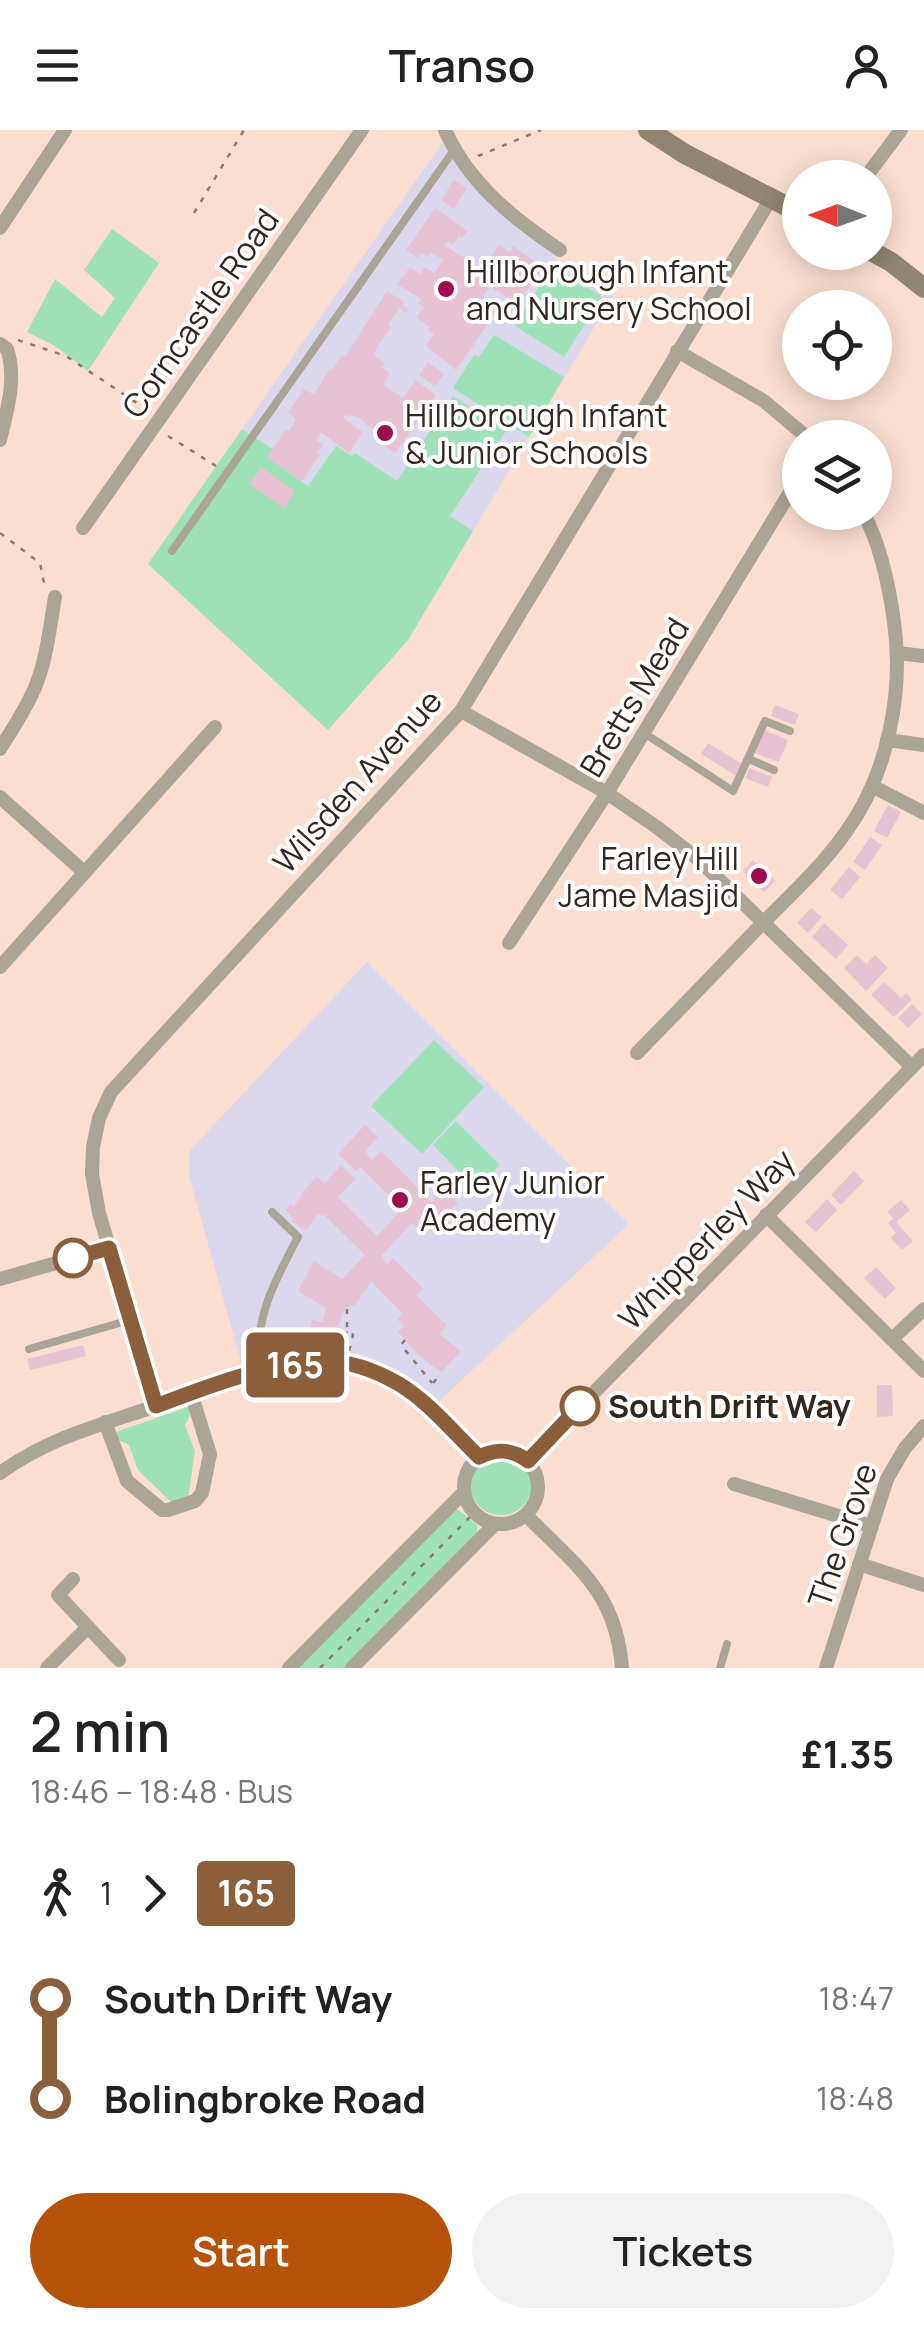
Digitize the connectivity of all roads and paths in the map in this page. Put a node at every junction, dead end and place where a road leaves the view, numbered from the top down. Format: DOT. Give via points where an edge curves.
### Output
graph roads {
  1 [pos="65,130"];
  2 [pos="244,130"];
  3 [pos="362,130"];
  4 [pos="445,130"];
  5 [pos="541,130"];
  6 [pos="648,130"];
  7 [pos="900,130"];
  8 [pos="454,150"];
  9 [pos="878,160"];
  10 [pos="472,162"];
  11 [pos="772,197"];
  12 [pos="782,202"];
  13 [pos="194,213"];
  14 [pos="0,228"];
  15 [pos="560,250"];
  16 [pos="892,263"];
  17 [pos="924,288"];
  18 [pos="16,339"];
  19 [pos="0,344"];
  20 [pos="677,351"];
  21 [pos="787,420"];
  22 [pos="157,422"];
  23 [pos="0,440"];
  24 [pos="228,472"];
  25 [pos="782,506"];
  26 [pos="82,528"];
  27 [pos="870,530"];
  28 [pos="0,534"];
  29 [pos="172,551"];
  30 [pos="55,597"];
  31 [pos="897,652"];
  32 [pos="924,656"];
  33 [pos="461,711"];
  34 [pos="215,727"];
  35 [pos="790,731"];
  36 [pos="644,732"];
  37 [pos="886,740"];
  38 [pos="924,744"];
  39 [pos="0,749"];
  40 [pos="748,759"];
  41 [pos="774,770"];
  42 [pos="872,786"];
  43 [pos="607,793"];
  44 [pos="0,797"];
  45 [pos="924,814"];
  46 [pos="84,872"];
  47 [pos="764,922"];
  48 [pos="509,943"];
  49 [pos="0,967"];
  50 [pos="637,1053"];
  51 [pos="924,1055"];
  52 [pos="912,1068"];
  53 [pos="272,1212"];
  54 [pos="766,1215"];
  55 [pos="109,1248"];
  56 [pos="0,1279"];
  57 [pos="347,1309"];
  58 [pos="924,1309"];
  59 [pos="131,1320"];
  60 [pos="347,1326"];
  61 [pos="892,1339"];
  62 [pos="405,1340"];
  63 [pos="258,1343"];
  64 [pos="29,1349"];
  65 [pos="352,1360"];
  66 [pos="262,1371"];
  67 [pos="924,1371"];
  68 [pos="440,1375"];
  69 [pos="191,1393"];
  70 [pos="156,1406"];
  71 [pos="105,1422"];
  72 [pos="924,1426"];
  73 [pos="479,1457"];
  74 [pos="528,1461"];
  75 [pos="0,1473"];
  76 [pos="734,1484"];
  77 [pos="464,1492"];
  78 [pos="474,1513"];
  79 [pos="526,1515"];
  80 [pos="495,1524"];
  81 [pos="871,1526"];
  82 [pos="859,1564"];
  83 [pos="74,1579"];
  84 [pos="924,1585"];
  85 [pos="88,1627"];
  86 [pos="727,1644"];
  87 [pos="119,1660"];
  88 [pos="47,1668"];
  89 [pos="289,1668"];
  90 [pos="320,1668"];
  91 [pos="352,1668"];
  92 [pos="622,1668"];
  93 [pos="720,1668"];
  94 [pos="826,1668"];
  1 -- 14 [label="street"];
  2 -- 13 [label="path"];
  3 -- 22 [label="street, Corncastle Road"];
  4 -- 8 [label="street"];
  5 -- 10 [label="path"];
  6 -- 11 [label="main road"];
  7 -- 9 [label="street"];
  8 -- 15 [label="street" via="483,188"];
  8 -- 24 [label="lane"];
  11 -- 12 [label="main road"];
  11 -- 20 [label="street, Wilsden Avenue"];
  16 -- 17 [label="main road"];
  18 -- 22 [label="path" via="66,356"];
  19 -- 23 [label="street" via="11,359"];
  20 -- 21 [label="street"];
  20 -- 33 [label="street, Wilsden Avenue"];
  22 -- 24 [label="path"];
  22 -- 26 [label="street, Corncastle Road"];
  24 -- 29 [label="lane"];
  25 -- 36 [label="street, Bretts Mead"];
  27 -- 31 [label="street" via="890,590"];
  28 -- 30 [label="path" via="40,563"];
  30 -- 39 [label="street" via="37,683"];
  31 -- 32 [label="street"];
  31 -- 37 [label="street"];
  33 -- 43 [label="street"];
  33 -- 55 [label="street, Wilsden Avenue" via="111,1092 99,1118 92,1174"];
  34 -- 46 [label="street"];
  35 -- 40 [label="lane" via="765,721"];
  36 -- 40 [label="lane" via="733,791"];
  36 -- 43 [label="street, Bretts Mead"];
  37 -- 38 [label="street"];
  37 -- 42 [label="street"];
  40 -- 41 [label="lane"];
  42 -- 45 [label="street"];
  42 -- 47 [label="street" via="848,830"];
  43 -- 47 [label="street" via="699,860"];
  43 -- 48 [label="street, Bretts Mead"];
  44 -- 46 [label="street"];
  46 -- 49 [label="street"];
  47 -- 50 [label="street"];
  47 -- 52 [label="street"];
  51 -- 52 [label="street, Whipperley Way"];
  52 -- 54 [label="street, Whipperley Way"];
  53 -- 63 [label="lane" via="298,1237 266,1302"];
  54 -- 61 [label="street"];
  54 -- 74 [label="street, Whipperley Way"];
  55 -- 56 [label="street"];
  55 -- 59 [label="street, Wilsden Avenue"];
  57 -- 60 [label="path"];
  58 -- 61 [label="street"];
  59 -- 64 [label="lane"];
  59 -- 70 [label="street, Wilsden Avenue"];
  60 -- 63 [label="path" via="335,1344"];
  60 -- 65 [label="path"];
  61 -- 67 [label="street"];
  62 -- 68 [label="path" via="401,1346 432,1383"];
  63 -- 66 [label="lane"];
  65 -- 66 [label="street"];
  65 -- 73 [label="street" via="402,1386"];
  66 -- 69 [label="street"];
  69 -- 70 [label="street"];
  69 -- 71 [label="street" via="210,1454 195,1501 162,1510 138,1490 124,1475"];
  70 -- 71 [label="street"];
  71 -- 75 [label="street" via="28,1453"];
  72 -- 81 [label="street, The Grove" via="894,1465"];
  73 -- 74 [label="street" via="509,1451"];
  73 -- 77 [label="street" via="467,1472"];
  74 -- 79 [label="street" via="538,1494"];
  76 -- 81 [label="street"];
  77 -- 78 [label="street"];
  77 -- 89 [label="street"];
  78 -- 80 [label="street"];
  78 -- 90 [label="path"];
  79 -- 80 [label="street"];
  79 -- 92 [label="street" via="594,1584 618,1634"];
  80 -- 91 [label="street"];
  81 -- 82 [label="street, The Grove"];
  82 -- 84 [label="street"];
  82 -- 94 [label="street, The Grove"];
  83 -- 85 [label="street" via="58,1595"];
  85 -- 87 [label="street"];
  85 -- 88 [label="street"];
  86 -- 93 [label="lane"];
}
